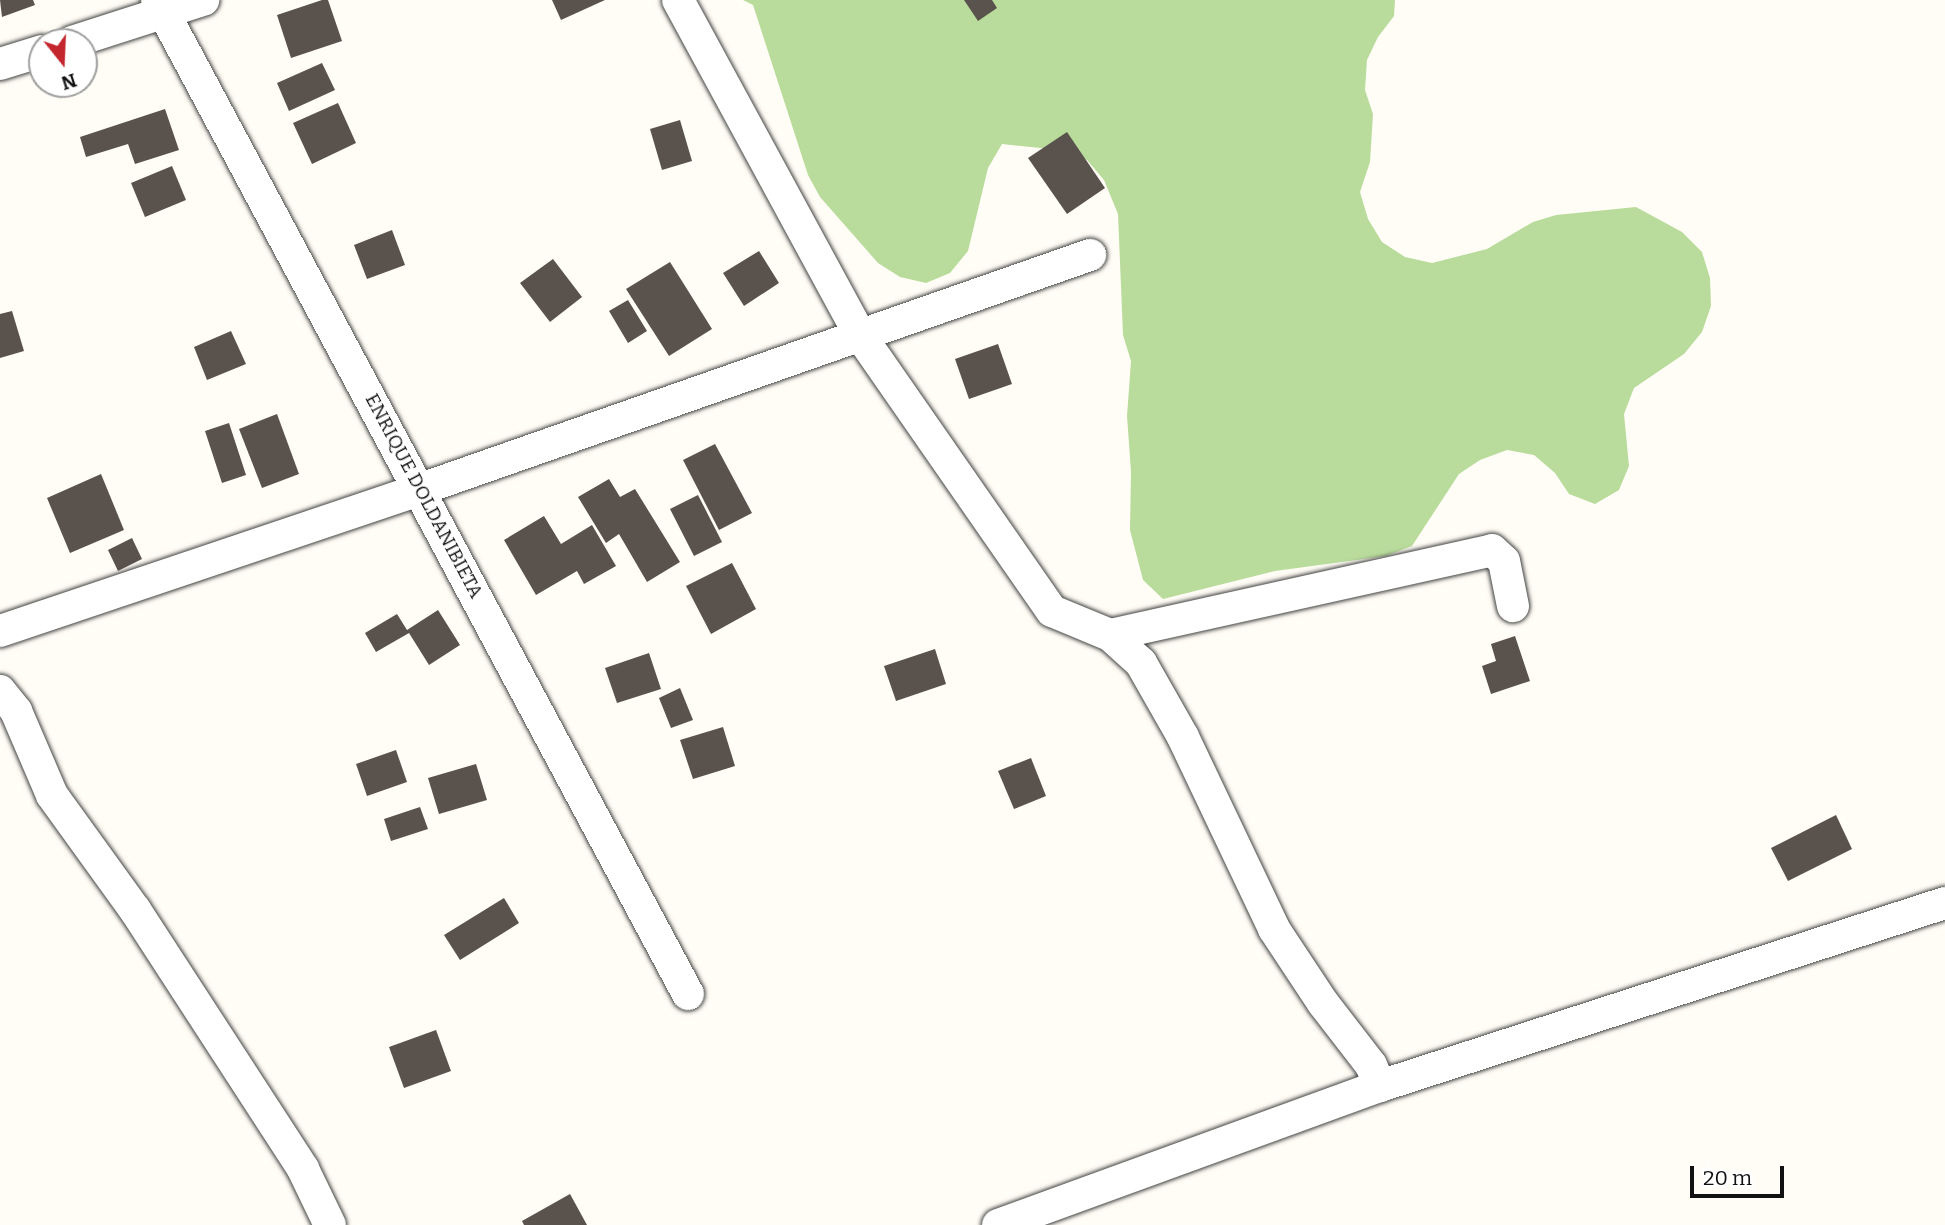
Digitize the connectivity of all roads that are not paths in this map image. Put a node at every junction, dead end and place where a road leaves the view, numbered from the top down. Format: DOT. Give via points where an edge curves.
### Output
graph roads {
  1 [pos="203,0"];
  2 [pos="678,0"];
  3 [pos="161,7"];
  4 [pos="98,32"];
  5 [pos="28,55"];
  6 [pos="0,64"];
  7 [pos="1090,255"];
  8 [pos="860,335"];
  9 [pos="421,489"];
  10 [pos="1513,606"];
  11 [pos="0,631"];
  12 [pos="1110,635"];
  13 [pos="0,691"];
  14 [pos="1945,903"];
  15 [pos="688,994"];
  16 [pos="1380,1086"];
  17 [pos="330,1225"];
  18 [pos="998,1225"];
  1 -- 3 [label="street"];
  2 -- 8 [label="street"];
  3 -- 4 [label="street"];
  3 -- 9 [label="street, ENRIQUE DOLDANIBIETA"];
  5 -- 6 [label="street"];
  7 -- 8 [label="street"];
  8 -- 9 [label="street"];
  8 -- 12 [label="street" via="1052,611"];
  9 -- 11 [label="street"];
  9 -- 15 [label="street, ENRIQUE DOLDANIBIETA"];
  10 -- 12 [label="street" via="1504,561 1492,550"];
  12 -- 16 [label="street" via="1141,663 1182,737 1274,929 1371,1065"];
  13 -- 17 [label="street" via="16,711 52,795 143,921 303,1169"];
  14 -- 16 [label="street"];
  16 -- 18 [label="street"];
}
